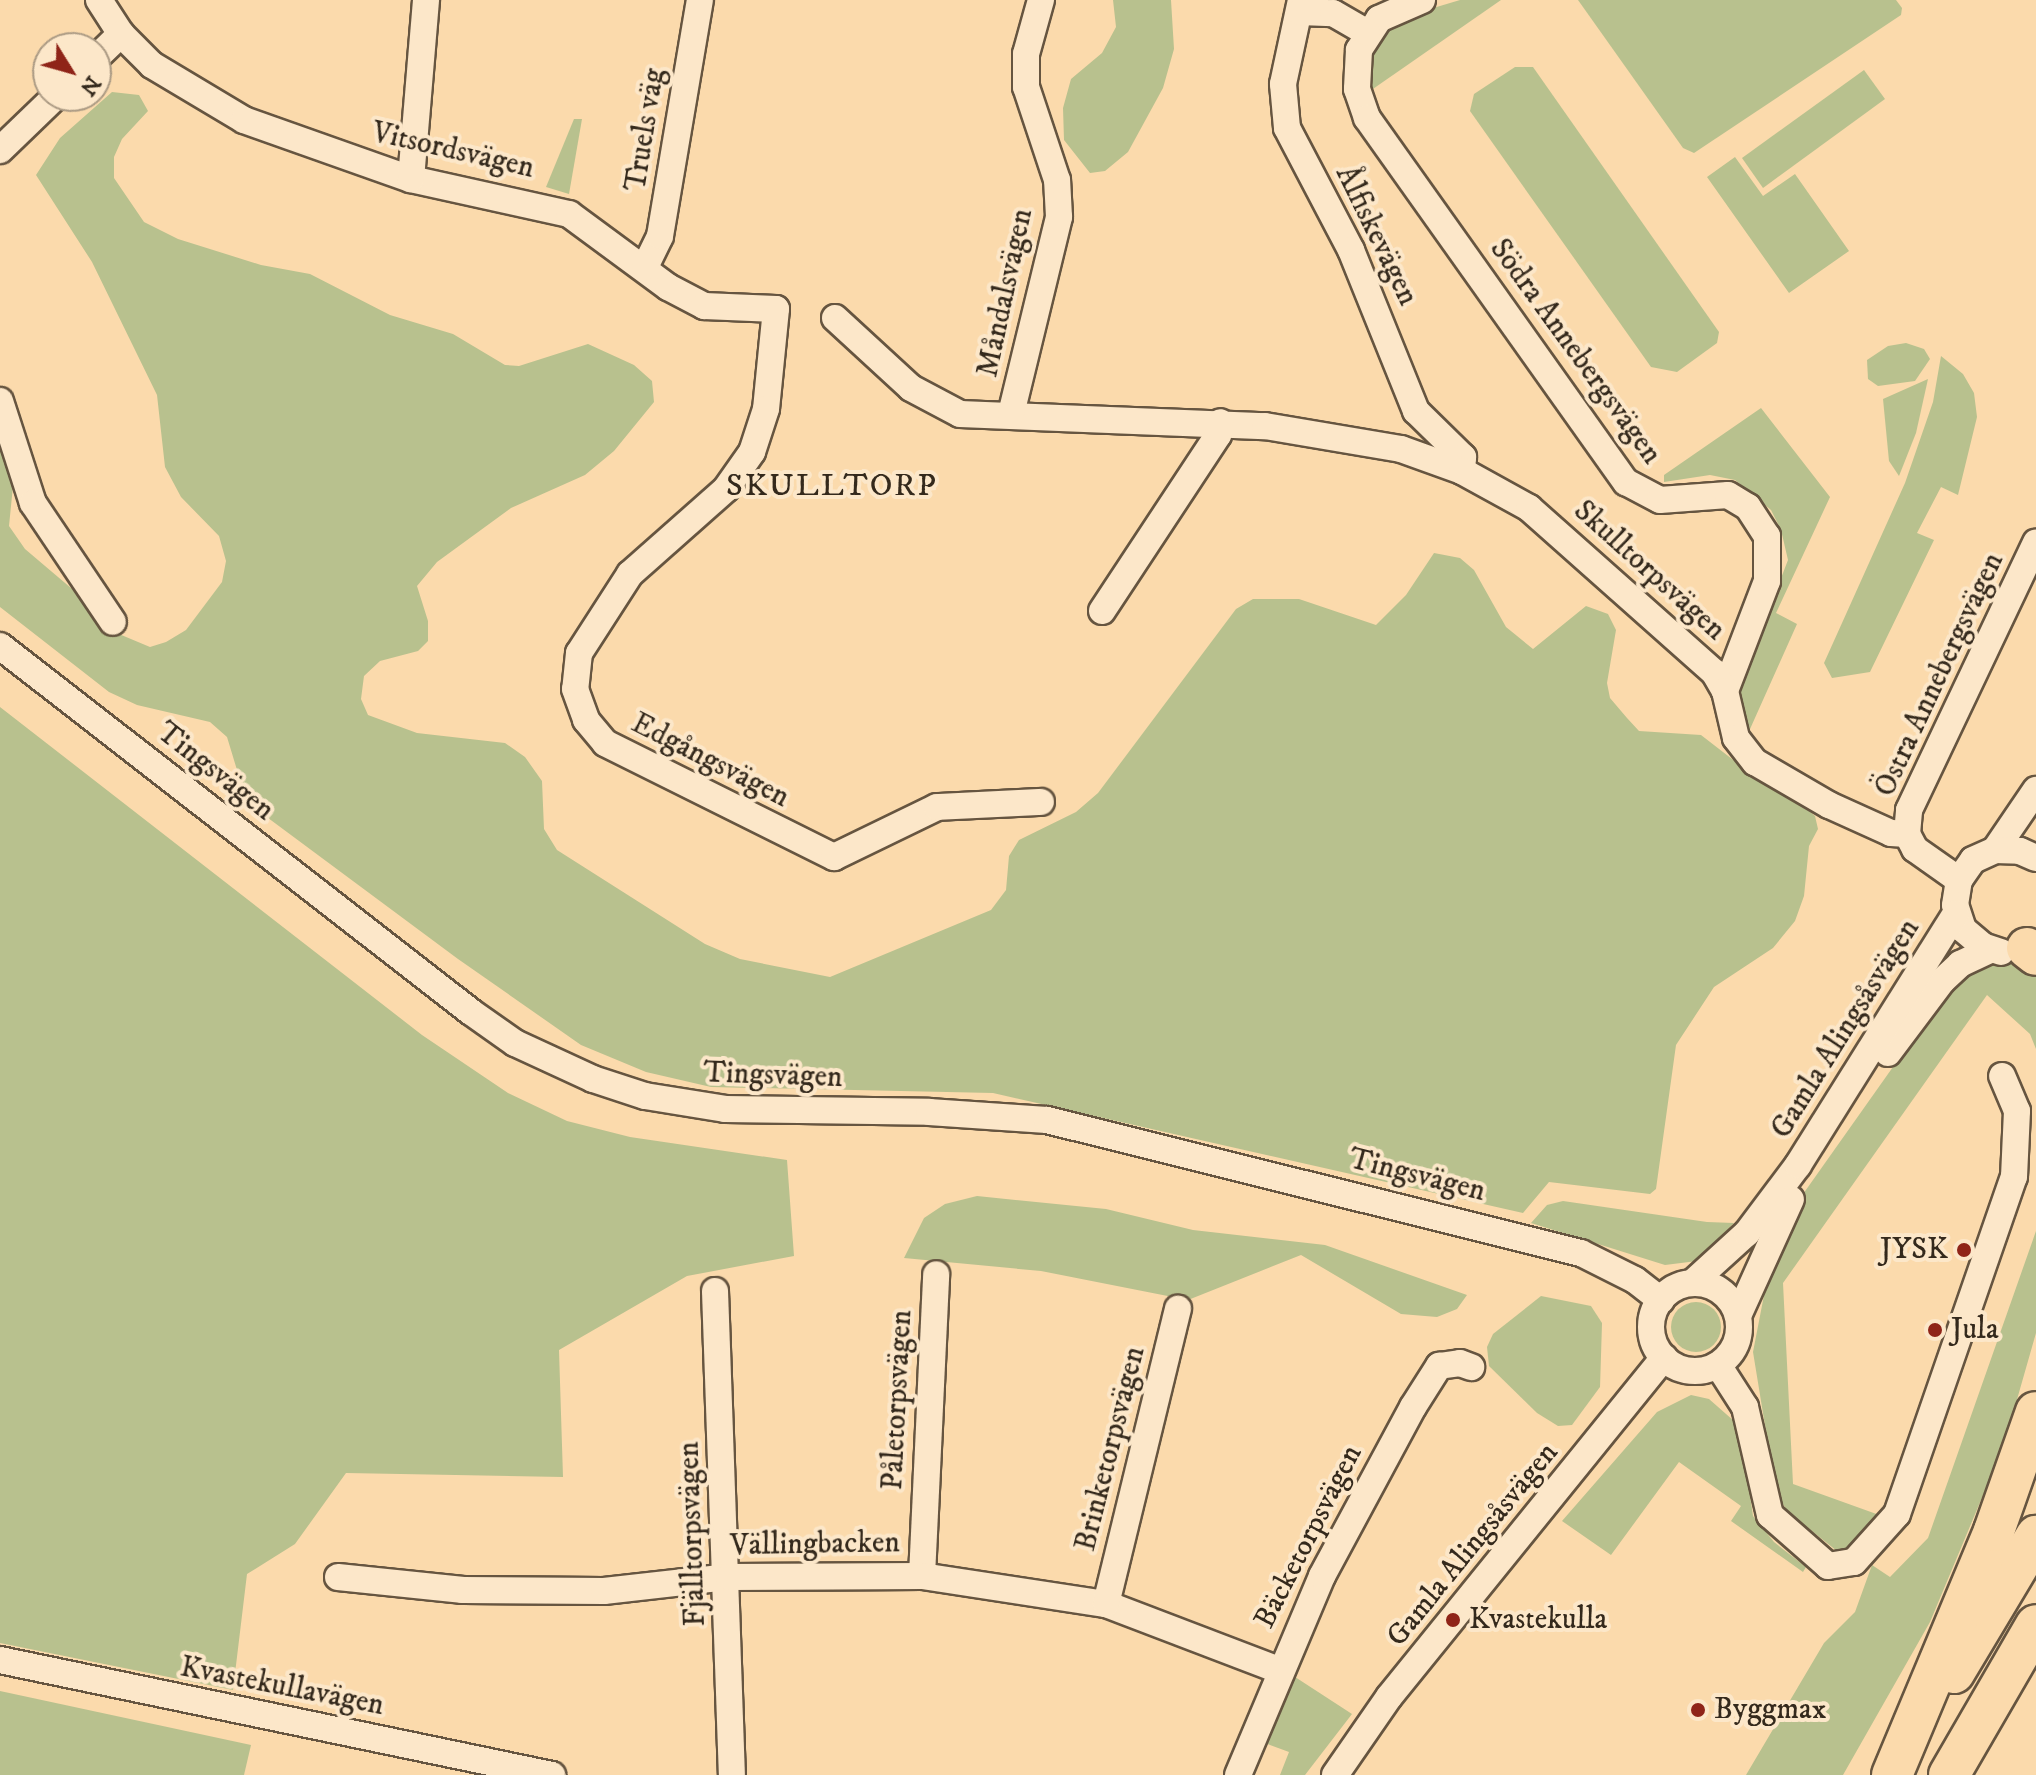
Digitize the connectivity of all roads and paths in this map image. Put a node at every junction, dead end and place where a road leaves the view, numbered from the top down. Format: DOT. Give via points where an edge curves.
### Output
graph roads {
  1 [pos="99,0"];
  2 [pos="426,0"];
  3 [pos="700,0"];
  4 [pos="1041,0"];
  5 [pos="1422,0"];
  6 [pos="1300,6"];
  7 [pos="1367,33"];
  8 [pos="121,34"];
  9 [pos="112,43"];
  10 [pos="39,112"];
  11 [pos="0,150"];
  12 [pos="411,179"];
  13 [pos="645,267"];
  14 [pos="776,309"];
  15 [pos="835,318"];
  16 [pos="0,401"];
  17 [pos="1011,414"];
  18 [pos="1220,422"];
  19 [pos="1462,471"];
  20 [pos="2036,543"];
  21 [pos="1102,611"];
  22 [pos="113,622"];
  23 [pos="0,646"];
  24 [pos="1725,691"];
  25 [pos="2036,790"];
  26 [pos="1041,802"];
  27 [pos="1907,834"];
  28 [pos="1995,850"];
  29 [pos="2036,858"];
  30 [pos="1959,880"];
  31 [pos="1956,913"];
  32 [pos="2022,949"];
  33 [pos="2002,1076"];
  34 [pos="936,1274"];
  35 [pos="1692,1283"];
  36 [pos="715,1291"];
  37 [pos="1661,1300"];
  38 [pos="1178,1309"];
  39 [pos="1738,1316"];
  40 [pos="1664,1358"];
  41 [pos="1718,1365"];
  42 [pos="1471,1367"];
  43 [pos="2036,1412"];
  44 [pos="2036,1536"];
  45 [pos="922,1576"];
  46 [pos="338,1577"];
  47 [pos="729,1577"];
  48 [pos="1106,1604"];
  49 [pos="2036,1625"];
  50 [pos="0,1660"];
  51 [pos="1279,1670"];
  52 [pos="552,1775"];
  53 [pos="732,1775"];
  54 [pos="1238,1775"];
  55 [pos="1335,1775"];
  56 [pos="1893,1775"];
  57 [pos="1949,1775"];
  1 -- 8 [label="street, Vitsordsvägen"];
  2 -- 12 [label="street"];
  3 -- 13 [label="street, Truels väg" via="660,236"];
  4 -- 17 [label="street, Måndalsvägen" via="1026,54 1026,87 1057,180 1059,217"];
  5 -- 7 [label="street" via="1379,19"];
  6 -- 7 [label="street, Ålfiskevägen" via="1333,13"];
  6 -- 19 [label="street, Ålfiskevägen" via="1283,84 1287,128 1357,264 1416,411 1463,457"];
  7 -- 24 [label="street, Södra Annebergsvägen" via="1356,70 1367,118 1619,473 1652,499 1728,495 1762,525 1770,546 1767,581"];
  8 -- 9 [label="street"];
  8 -- 12 [label="street, Vitsordsvägen" via="152,65 211,105 292,141"];
  10 -- 11 [label="street"];
  12 -- 13 [label="street, Vitsordsvägen" via="569,214"];
  13 -- 14 [label="street, Vitsordsvägen" via="704,306"];
  14 -- 26 [label="street, Edgångsvägen" via="766,409 752,452 726,489 630,574 587,634 575,670 586,720 605,743 623,754 834,857 937,807"];
  15 -- 17 [label="street, Skulltorpsvägen" via="939,407 960,414"];
  16 -- 22 [label="street" via="33,503"];
  17 -- 18 [label="street, Skulltorpsvägen"];
  18 -- 19 [label="street, Skulltorpsvägen" via="1401,449"];
  18 -- 21 [label="street" via="1218,435"];
  19 -- 24 [label="street, Skulltorpsvägen" via="1541,518 1714,672"];
  20 -- 27 [label="street, Östra Annebergsvägen" via="1909,810"];
  23 -- 37 [label="street, Tingsvägen" via="471,1012 515,1043 593,1079 645,1096 725,1109 1047,1120 1581,1253"];
  24 -- 27 [label="street, Skulltorpsvägen" via="1736,738 1755,762 1829,805 1891,833"];
  25 -- 28 [label="street"];
  27 -- 30 [label="street" via="1915,849"];
  28 -- 29 [label="street"];
  28 -- 30 [label="street" via="1973,860"];
  30 -- 31 [label="street"];
  31 -- 32 [label="street" via="1969,936"];
  31 -- 35 [label="street, Gamla Alingsåsvägen" via="1798,1165 1747,1233"];
  32 -- 39 [label="street, Gamla Alingsåsvägen" via="1960,964 1942,981 1879,1065 1772,1231"];
  33 -- 41 [label="street" via="2017,1111 2014,1177 1897,1514 1854,1562 1828,1566 1770,1515 1745,1407"];
  34 -- 45 [label="street, Påletorpsvägen"];
  35 -- 37 [label="street"];
  35 -- 39 [label="street" via="1721,1291"];
  36 -- 47 [label="street, Fjälltorpsvägen"];
  37 -- 40 [label="street" via="1651,1329"];
  38 -- 48 [label="street, Brinketorpsvägen"];
  39 -- 41 [label="street" via="1736,1344"];
  40 -- 41 [label="street" via="1689,1371"];
  40 -- 55 [label="street, Gamla Alingsåsvägen" via="1389,1697"];
  42 -- 51 [label="street, Bäcketorpsvägen" via="1447,1363 1430,1380 1363,1497"];
  43 -- 56 [label="highway" via="1994,1531"];
  44 -- 56 [label="highway"];
  45 -- 47 [label="street, Vällingbacken"];
  45 -- 48 [label="street, Vällingbacken"];
  46 -- 47 [label="street, Vällingbacken" via="463,1590 588,1591"];
  47 -- 53 [label="street, Fjälltorpsvägen"];
  48 -- 51 [label="street, Vällingbacken"];
  49 -- 57 [label="highway"];
  50 -- 52 [label="street, Kvastekullavägen"];
  51 -- 54 [label="street, Bäcketorpsvägen"];
}
